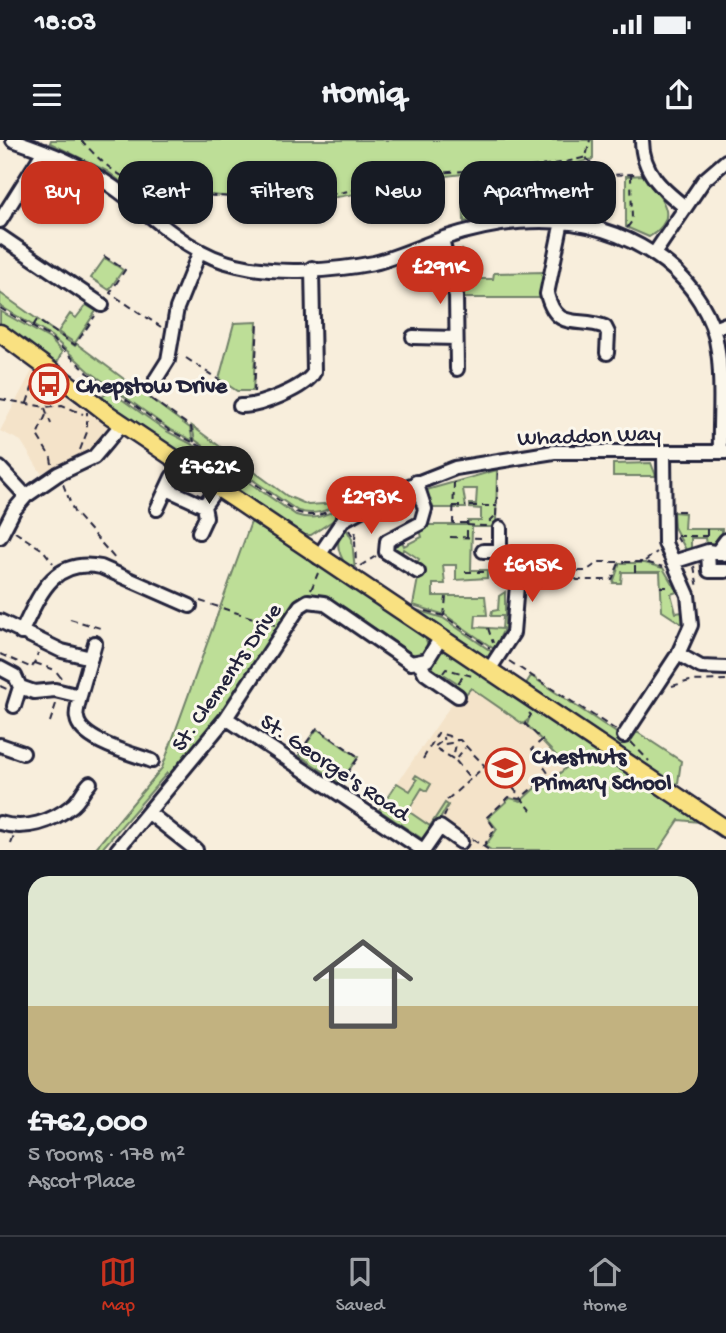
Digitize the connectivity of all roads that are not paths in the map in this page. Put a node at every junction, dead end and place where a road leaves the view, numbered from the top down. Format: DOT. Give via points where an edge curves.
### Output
graph roads {
  1 [pos="13,140"];
  2 [pos="642,140"];
  3 [pos="44,151"];
  4 [pos="726,160"];
  5 [pos="685,208"];
  6 [pos="0,220"];
  7 [pos="503,224"];
  8 [pos="561,224"];
  9 [pos="575,224"];
  10 [pos="0,236"];
  11 [pos="442,239"];
  12 [pos="200,251"];
  13 [pos="653,254"];
  14 [pos="312,268"];
  15 [pos="97,301"];
  16 [pos="726,324"];
  17 [pos="713,330"];
  18 [pos="0,333"];
  19 [pos="413,337"];
  20 [pos="456,338"];
  21 [pos="607,353"];
  22 [pos="457,369"];
  23 [pos="160,375"];
  24 [pos="240,406"];
  25 [pos="122,424"];
  26 [pos="664,452"];
  27 [pos="723,452"];
  28 [pos="0,468"];
  29 [pos="416,482"];
  30 [pos="216,489"];
  31 [pos="26,496"];
  32 [pos="204,506"];
  33 [pos="157,509"];
  34 [pos="500,528"];
  35 [pos="2,532"];
  36 [pos="199,532"];
  37 [pos="726,540"];
  38 [pos="483,544"];
  39 [pos="500,551"];
  40 [pos="717,552"];
  41 [pos="320,558"];
  42 [pos="673,562"];
  43 [pos="726,571"];
  44 [pos="418,572"];
  45 [pos="193,603"];
  46 [pos="0,621"];
  47 [pos="21,633"];
  48 [pos="440,639"];
  49 [pos="95,643"];
  50 [pos="678,654"];
  51 [pos="91,658"];
  52 [pos="420,663"];
  53 [pos="0,668"];
  54 [pos="726,668"];
  55 [pos="489,670"];
  56 [pos="20,687"];
  57 [pos="80,696"];
  58 [pos="458,696"];
  59 [pos="13,706"];
  60 [pos="226,718"];
  61 [pos="620,733"];
  62 [pos="0,745"];
  63 [pos="23,753"];
  64 [pos="152,761"];
  65 [pos="90,783"];
  66 [pos="149,813"];
  67 [pos="0,823"];
  68 [pos="726,829"];
  69 [pos="461,842"];
  70 [pos="117,850"];
  71 [pos="196,850"];
  72 [pos="424,850"];
  1 -- 3 [label="street"];
  2 -- 5 [label="street" via="652,177"];
  3 -- 6 [label="street"];
  3 -- 12 [label="street" via="83,168"];
  4 -- 5 [label="street" via="704,180"];
  5 -- 13 [label="street"];
  7 -- 11 [label="street"];
  8 -- 21 [label="street" via="547,294 550,306 567,321 605,327"];
  9 -- 13 [label="street" via="611,232"];
  10 -- 15 [label="street"];
  11 -- 14 [label="street" via="373,263"];
  11 -- 20 [label="street" via="455,288"];
  12 -- 14 [label="street" via="237,265"];
  12 -- 23 [label="street" via="183,288 168,360"];
  13 -- 17 [label="street" via="689,286"];
  14 -- 24 [label="street" via="314,372 309,382 251,407"];
  16 -- 17 [label="street"];
  17 -- 27 [label="street" via="719,351"];
  18 -- 25 [label="main road, bridge"];
  19 -- 20 [label="street"];
  20 -- 22 [label="street"];
  25 -- 30 [label="main road"];
  25 -- 31 [label="street" via="94,457 57,466"];
  26 -- 27 [label="street, Whaddon Way"];
  26 -- 29 [label="street, Whaddon Way" via="554,452 496,459"];
  26 -- 42 [label="street" via="665,542"];
  28 -- 31 [label="street"];
  29 -- 41 [label="street, Whaddon Way" via="346,524"];
  29 -- 44 [label="street" via="425,509 421,523 387,541 386,552"];
  30 -- 32 [label="street"];
  30 -- 41 [label="main road"];
  31 -- 35 [label="street"];
  32 -- 33 [label="street" via="169,483"];
  32 -- 36 [label="street" via="206,517"];
  34 -- 39 [label="street"];
  37 -- 40 [label="street"];
  38 -- 39 [label="street"];
  39 -- 55 [label="street" via="500,572 517,585 513,633"];
  40 -- 42 [label="street" via="688,555"];
  40 -- 43 [label="street" via="709,571"];
  41 -- 48 [label="main road"];
  42 -- 50 [label="street" via="691,612 687,640"];
  45 -- 47 [label="street" via="87,564 60,573 40,594"];
  46 -- 47 [label="street"];
  47 -- 51 [label="street"];
  48 -- 52 [label="street"];
  48 -- 55 [label="main road"];
  49 -- 51 [label="street"];
  50 -- 54 [label="street" via="701,667"];
  50 -- 61 [label="street"];
  51 -- 57 [label="street"];
  52 -- 58 [label="street, St. Clements Drive" via="425,673"];
  52 -- 60 [label="street, St. Clements Drive" via="411,663 324,603 308,601 300,606"];
  53 -- 56 [label="street" via="15,677"];
  55 -- 68 [label="main road"];
  56 -- 57 [label="street"];
  56 -- 59 [label="street"];
  57 -- 64 [label="street" via="79,726 89,735"];
  60 -- 66 [label="street, St. Clements Drive"];
  60 -- 72 [label="street, St. George's Road"];
  62 -- 63 [label="street"];
  65 -- 67 [label="street" via="72,806 43,821 17,828"];
  66 -- 70 [label="street, St. Clements Drive"];
  66 -- 71 [label="street"];
  69 -- 72 [label="street" via="439,827"];
}
